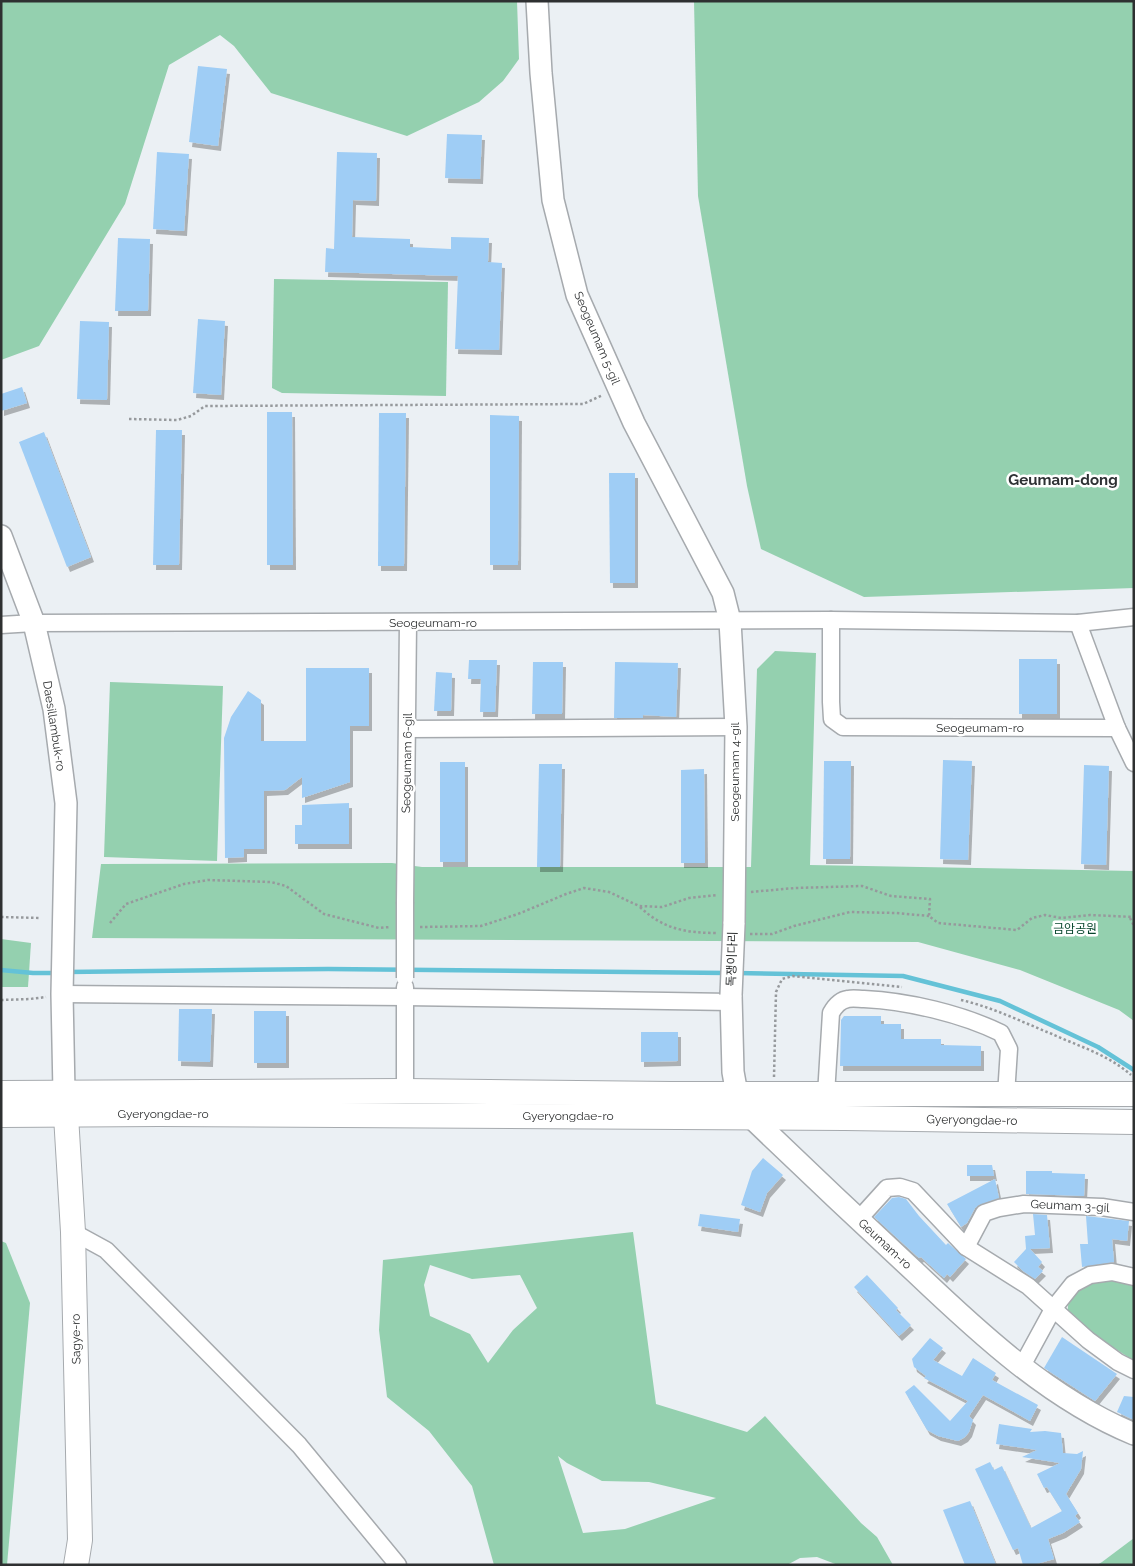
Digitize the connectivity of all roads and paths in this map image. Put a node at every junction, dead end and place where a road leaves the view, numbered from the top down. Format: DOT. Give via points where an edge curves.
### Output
graph roads {
  1 [pos="537,1"];
  2 [pos="618,388"];
  3 [pos="129,419"];
  4 [pos="1,536"];
  5 [pos="1134,617"];
  6 [pos="831,620"];
  7 [pos="730,622"];
  8 [pos="34,623"];
  9 [pos="408,623"];
  10 [pos="1078,623"];
  11 [pos="1,625"];
  12 [pos="736,727"];
  13 [pos="1117,728"];
  14 [pos="408,730"];
  15 [pos="1134,763"];
  16 [pos="734,894"];
  17 [pos="638,906"];
  18 [pos="929,916"];
  19 [pos="1,917"];
  20 [pos="41,918"];
  21 [pos="1132,918"];
  22 [pos="110,923"];
  23 [pos="1134,926"];
  24 [pos="398,927"];
  25 [pos="416,927"];
  26 [pos="734,930"];
  27 [pos="62,986"];
  28 [pos="405,997"];
  29 [pos="731,998"];
  30 [pos="1,1000"];
  31 [pos="404,1091"];
  32 [pos="1,1093"];
  33 [pos="737,1094"];
  34 [pos="1134,1094"];
  35 [pos="826,1095"];
  36 [pos="1006,1096"];
  37 [pos="65,1103"];
  38 [pos="1,1115"];
  39 [pos="752,1118"];
  40 [pos="1134,1122"];
  41 [pos="1134,1212"];
  42 [pos="858,1220"];
  43 [pos="74,1232"];
  44 [pos="966,1247"];
  45 [pos="1134,1277"];
  46 [pos="1053,1309"];
  47 [pos="1022,1366"];
  48 [pos="1134,1370"];
  49 [pos="1134,1434"];
  50 [pos="76,1565"];
  51 [pos="398,1565"];
  1 -- 2 [label="street, Seogeumam 5-gil" via="553,200 576,295"];
  2 -- 3 [label="path" via="583,404 205,406 178,420"];
  2 -- 7 [label="street, Seogeumam 5-gil" via="723,593"];
  4 -- 8 [label="street, Daesillambuk-ro"];
  5 -- 10 [label="street, Seogeumam-ro"];
  6 -- 7 [label="street, Seogeumam-ro"];
  6 -- 10 [label="street, Seogeumam-ro"];
  6 -- 13 [label="street, Seogeumam-ro" via="830,702 832,719 843,728"];
  7 -- 9 [label="street, Seogeumam-ro"];
  7 -- 12 [label="street, Seogeumam 4-gil"];
  8 -- 9 [label="street, Seogeumam-ro"];
  8 -- 11 [label="street, Seogeumam-ro"];
  8 -- 27 [label="street, Daesillambuk-ro" via="54,709 66,803"];
  9 -- 14 [label="street, Seogeumam 6-gil"];
  10 -- 13 [label="street"];
  12 -- 14 [label="street"];
  12 -- 16 [label="street, Seogeumam 4-gil"];
  13 -- 15 [label="street"];
  14 -- 28 [label="street, Seogeumam 6-gil, bridge"];
  16 -- 17 [label="path" via="688,898 662,907"];
  16 -- 18 [label="path" via="862,886 891,896 930,899"];
  16 -- 26 [label="street, Seogeumam 4-gil"];
  17 -- 25 [label="path" via="609,892 584,888 480,926"];
  17 -- 26 [label="path" via="651,918 671,928 698,933"];
  18 -- 21 [label="path" via="938,924 1017,930 1032,918 1045,915"];
  18 -- 26 [label="path" via="850,912 772,934"];
  19 -- 20 [label="path"];
  21 -- 23 [label="path"];
  22 -- 24 [label="path" via="126,904 184,884 217,881 271,882 286,886 324,914 380,928"];
  26 -- 29 [label="street, 독쟁이다리, bridge"];
  27 -- 28 [label="street"];
  27 -- 30 [label="path" via="30,999"];
  27 -- 37 [label="street"];
  28 -- 29 [label="street"];
  28 -- 31 [label="street"];
  29 -- 33 [label="street" via="733,1072"];
  31 -- 33 [label="main road, Gyeryongdae-ro"];
  31 -- 37 [label="main road, Gyeryongdae-ro"];
  32 -- 37 [label="main road"];
  33 -- 35 [label="main road, Gyeryongdae-ro"];
  33 -- 39 [label="street"];
  34 -- 36 [label="main road, Gyeryongdae-ro"];
  35 -- 36 [label="main road, Gyeryongdae-ro"];
  35 -- 36 [label="street" via="831,1013 837,1004 848,999 879,1000 934,1010 1002,1032 1009,1049"];
  37 -- 38 [label="main road, Gyeryongdae-ro"];
  37 -- 39 [label="main road, Gyeryongdae-ro"];
  37 -- 43 [label="main road, Sagye-ro"];
  39 -- 40 [label="main road, Gyeryongdae-ro"];
  39 -- 42 [label="street, Geumam-ro"];
  41 -- 44 [label="street, Geumam 3-gil" via="1102,1206 1024,1204 999,1208 984,1213"];
  42 -- 44 [label="street" via="887,1188 900,1187 913,1191"];
  42 -- 47 [label="street, Geumam-ro" via="958,1313"];
  43 -- 50 [label="main road, Sagye-ro" via="80,1540"];
  43 -- 51 [label="street" via="106,1250 299,1445"];
  44 -- 46 [label="street" via="1028,1286"];
  45 -- 46 [label="street" via="1112,1272 1090,1275 1073,1284"];
  46 -- 47 [label="street"];
  46 -- 48 [label="street" via="1088,1340"];
  47 -- 49 [label="street, Geumam-ro" via="1086,1410"];
}
